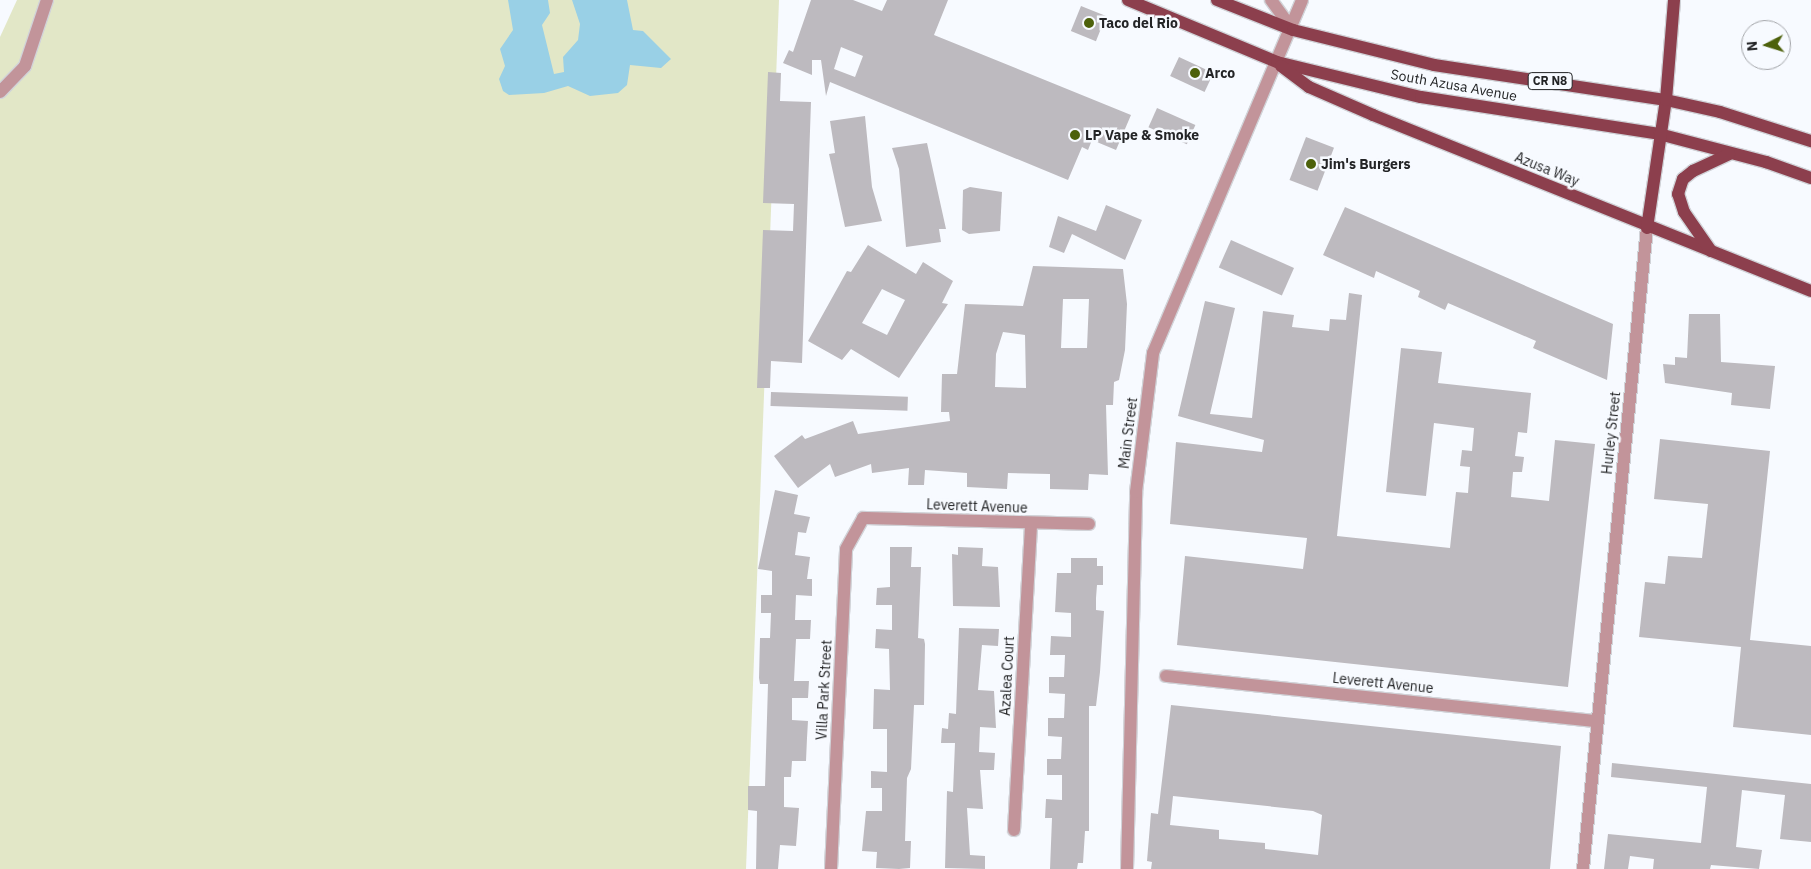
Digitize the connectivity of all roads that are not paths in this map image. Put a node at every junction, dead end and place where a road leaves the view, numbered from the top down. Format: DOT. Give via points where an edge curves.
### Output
graph roads {
  1 [pos="47,0"];
  2 [pos="1128,0"];
  3 [pos="1217,0"];
  4 [pos="1271,0"];
  5 [pos="1302,0"];
  6 [pos="1674,0"];
  7 [pos="1293,30"];
  8 [pos="1277,62"];
  9 [pos="0,92"];
  10 [pos="1666,100"];
  11 [pos="1660,134"];
  12 [pos="1811,141"];
  13 [pos="1729,154"];
  14 [pos="1811,178"];
  15 [pos="1647,228"];
  16 [pos="1711,251"];
  17 [pos="1811,291"];
  18 [pos="863,518"];
  19 [pos="1031,523"];
  20 [pos="1089,524"];
  21 [pos="1166,676"];
  22 [pos="1596,721"];
  23 [pos="1014,830"];
  24 [pos="831,869"];
  25 [pos="1127,869"];
  26 [pos="1584,869"];
  1 -- 9 [label="street" via="25,66"];
  2 -- 8 [label="main road, South Azusa Avenue"];
  3 -- 7 [label="main road, South Azusa Avenue / CR N8"];
  4 -- 7 [label="street"];
  5 -- 7 [label="street, Main Street"];
  6 -- 10 [label="main road, Hurley Street"];
  7 -- 8 [label="street, Main Street"];
  7 -- 10 [label="main road, South Azusa Avenue / CR N8" via="1434,65"];
  8 -- 11 [label="main road, South Azusa Avenue" via="1421,97"];
  8 -- 15 [label="main road, Azusa Way" via="1309,87"];
  8 -- 25 [label="street, Main Street" via="1201,231 1152,352 1136,492"];
  10 -- 11 [label="main road, Hurley Street"];
  10 -- 12 [label="main road, South Azusa Avenue / CR N8" via="1720,112"];
  11 -- 13 [label="main road, South Azusa Avenue"];
  11 -- 15 [label="main road, Hurley Street"];
  13 -- 14 [label="main road, South Azusa Avenue"];
  13 -- 16 [label="main road" via="1683,179 1678,194 1684,212"];
  15 -- 16 [label="main road, Azusa Way"];
  15 -- 22 [label="street, Hurley Street"];
  16 -- 17 [label="main road, Azusa Way"];
  18 -- 19 [label="street, Leverett Avenue"];
  18 -- 24 [label="street, Villa Park Street" via="846,549"];
  19 -- 20 [label="street, Leverett Avenue"];
  19 -- 23 [label="street, Azalea Court"];
  21 -- 22 [label="street, Leverett Avenue"];
  22 -- 26 [label="street, Hurley Street"];
}
